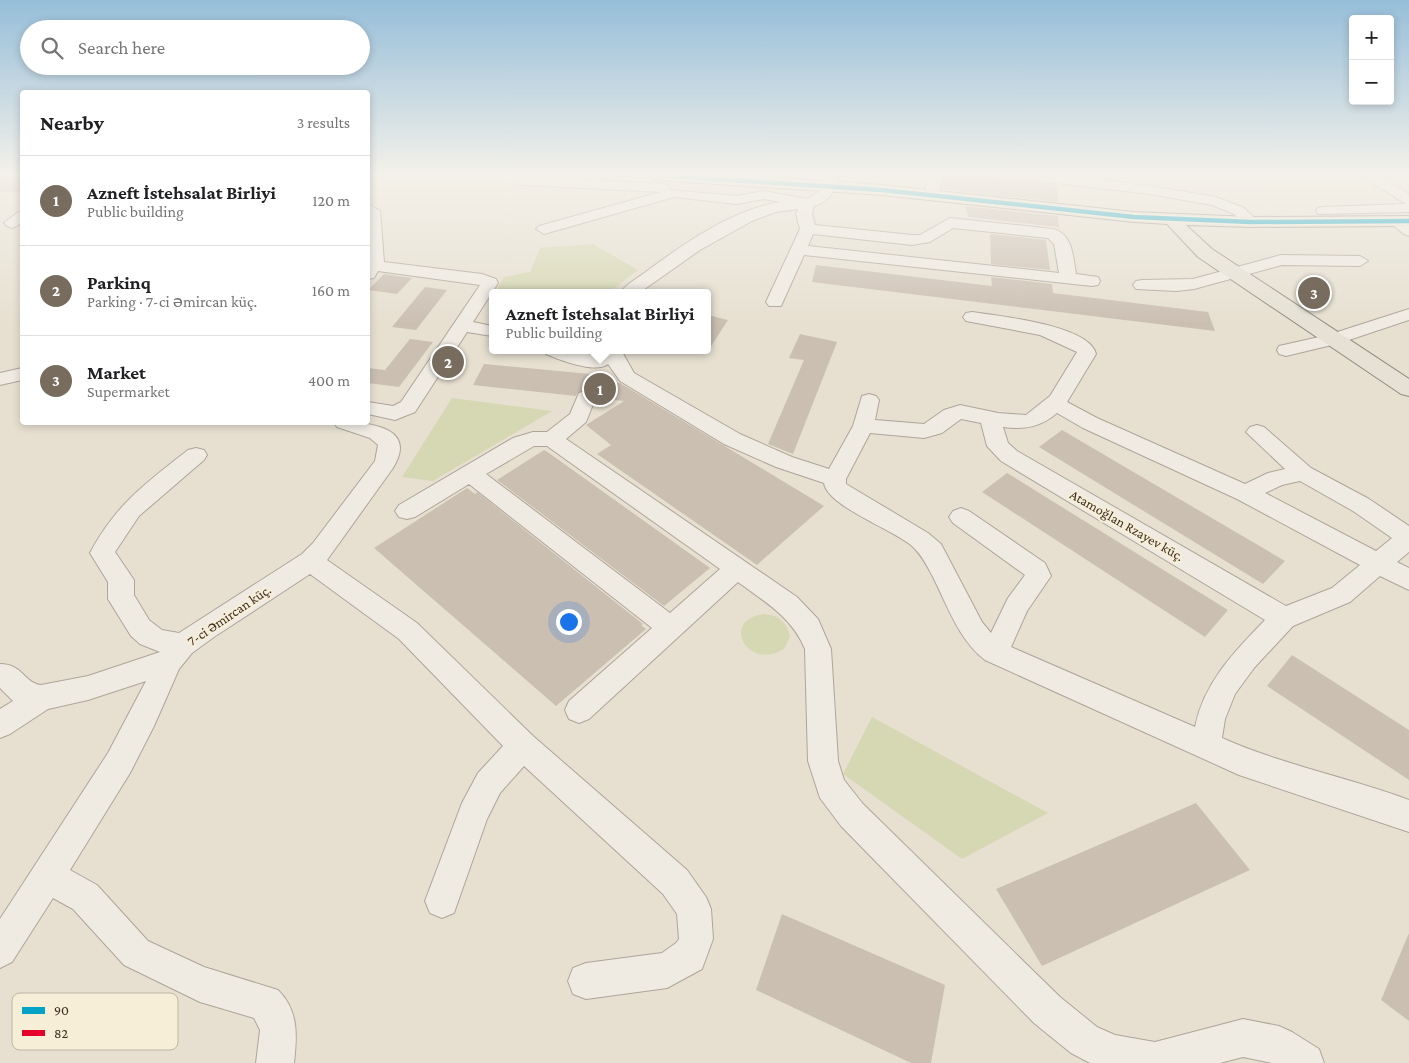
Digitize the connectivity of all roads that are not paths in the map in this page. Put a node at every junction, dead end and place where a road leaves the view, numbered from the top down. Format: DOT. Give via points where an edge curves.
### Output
graph roads {
  1 [pos="374,225"];
  2 [pos="556,225"];
  3 [pos="730,225"];
  4 [pos="807,225"];
  5 [pos="947,225"];
  6 [pos="965,225"];
  7 [pos="1177,225"];
  8 [pos="1385,225"];
  9 [pos="1405,225"];
  10 [pos="544,228"];
  11 [pos="808,229"];
  12 [pos="800,250"];
  13 [pos="1360,261"];
  14 [pos="371,270"];
  15 [pos="1234,273"];
  16 [pos="1069,279"];
  17 [pos="1092,281"];
  18 [pos="1142,285"];
  19 [pos="633,289"];
  20 [pos="775,302"];
  21 [pos="1409,314"];
  22 [pos="972,317"];
  23 [pos="463,326"];
  24 [pos="489,330"];
  25 [pos="1333,339"];
  26 [pos="1286,350"];
  27 [pos="562,354"];
  28 [pos="605,354"];
  29 [pos="20,374"];
  30 [pos="0,379"];
  31 [pos="1409,390"];
  32 [pos="1056,404"];
  33 [pos="370,408"];
  34 [pos="990,417"];
  35 [pos="353,425"];
  36 [pos="1257,432"];
  37 [pos="552,439"];
  38 [pos="196,455"];
  39 [pos="1304,473"];
  40 [pos="470,474"];
  41 [pos="836,479"];
  42 [pos="1245,493"];
  43 [pos="407,511"];
  44 [pos="961,517"];
  45 [pos="1409,538"];
  46 [pos="311,561"];
  47 [pos="1379,564"];
  48 [pos="737,569"];
  49 [pos="1409,580"];
  50 [pos="1284,618"];
  51 [pos="671,628"];
  52 [pos="995,652"];
  53 [pos="176,653"];
  54 [pos="0,676"];
  55 [pos="41,698"];
  56 [pos="579,710"];
  57 [pos="0,725"];
  58 [pos="523,746"];
  59 [pos="1206,746"];
  60 [pos="1409,816"];
  61 [pos="46,879"];
  62 [pos="442,901"];
  63 [pos="0,950"];
  64 [pos="586,981"];
  65 [pos="1156,1062"];
  66 [pos="275,1063"];
  67 [pos="1306,1063"];
  1 -- 14 [label="street" via="377,260"];
  2 -- 10 [label="street"];
  3 -- 19 [label="street" via="676,257"];
  4 -- 11 [label="street"];
  5 -- 11 [label="street" via="924,239 912,240"];
  6 -- 16 [label="street" via="1053,234 1062,242"];
  7 -- 15 [label="main road" via="1191,241"];
  8 -- 9 [label="main road"];
  11 -- 12 [label="street"];
  12 -- 16 [label="street"];
  12 -- 20 [label="street"];
  13 -- 15 [label="street" via="1281,260"];
  14 -- 23 [label="street" via="488,281 490,283"];
  15 -- 18 [label="street" via="1186,285"];
  15 -- 25 [label="main road"];
  16 -- 17 [label="street"];
  21 -- 25 [label="street"];
  22 -- 32 [label="street" via="1043,331 1077,342 1086,349"];
  23 -- 24 [label="street"];
  23 -- 33 [label="street" via="408,408 394,413"];
  25 -- 26 [label="street"];
  25 -- 31 [label="main road"];
  27 -- 28 [label="street" via="572,358"];
  28 -- 37 [label="street" via="579,417"];
  28 -- 41 [label="street" via="627,377 732,439 784,462"];
  29 -- 30 [label="street"];
  32 -- 34 [label="street" via="1032,421"];
  32 -- 42 [label="street" via="1090,423"];
  34 -- 41 [label="street" via="960,412 951,414 931,430 919,431 866,413"];
  34 -- 50 [label="street, Atamoğlan Rzayev küç." via="998,446 1009,456"];
  35 -- 46 [label="street, 7-ci Əmircan küç." via="377,433 388,442 389,451 385,463 332,538"];
  36 -- 39 [label="street"];
  37 -- 40 [label="street" via="533,439 522,443"];
  37 -- 48 [label="street"];
  38 -- 53 [label="street" via="129,509 110,535 102,553 121,580 120,598 129,605 141,628"];
  39 -- 42 [label="street" via="1276,479"];
  39 -- 45 [label="street"];
  40 -- 43 [label="street"];
  40 -- 51 [label="street"];
  41 -- 52 [label="street" via="835,486 840,492 920,539 932,551 973,630"];
  42 -- 47 [label="street"];
  44 -- 52 [label="street" via="1036,570 1039,576 1017,605"];
  45 -- 47 [label="street"];
  46 -- 53 [label="street, 7-ci Əmircan küç."];
  46 -- 58 [label="street" via="408,632"];
  47 -- 49 [label="street"];
  47 -- 50 [label="street" via="1341,595"];
  48 -- 51 [label="street"];
  48 -- 65 [label="street" via="788,604 809,627 818,649 823,761 831,788 852,815 1047,1010 1084,1040 1112,1054"];
  50 -- 59 [label="street" via="1244,660 1223,688 1211,719"];
  51 -- 56 [label="street"];
  52 -- 59 [label="street"];
  53 -- 55 [label="street, 7-ci Əmircan küç." via="88,688"];
  53 -- 61 [label="street" via="119,763"];
  54 -- 55 [label="street" via="8,676 27,696"];
  55 -- 57 [label="street"];
  58 -- 62 [label="street" via="489,783 473,814"];
  58 -- 64 [label="street" via="675,882 694,909 696,939 689,956 667,970"];
  59 -- 60 [label="street" via="1286,778 1376,802"];
  61 -- 63 [label="street"];
  61 -- 66 [label="street" via="66,885 85,897 136,953 200,984 265,1003 274,1012 279,1030"];
  65 -- 67 [label="street" via="1243,1038 1280,1045"];
}
